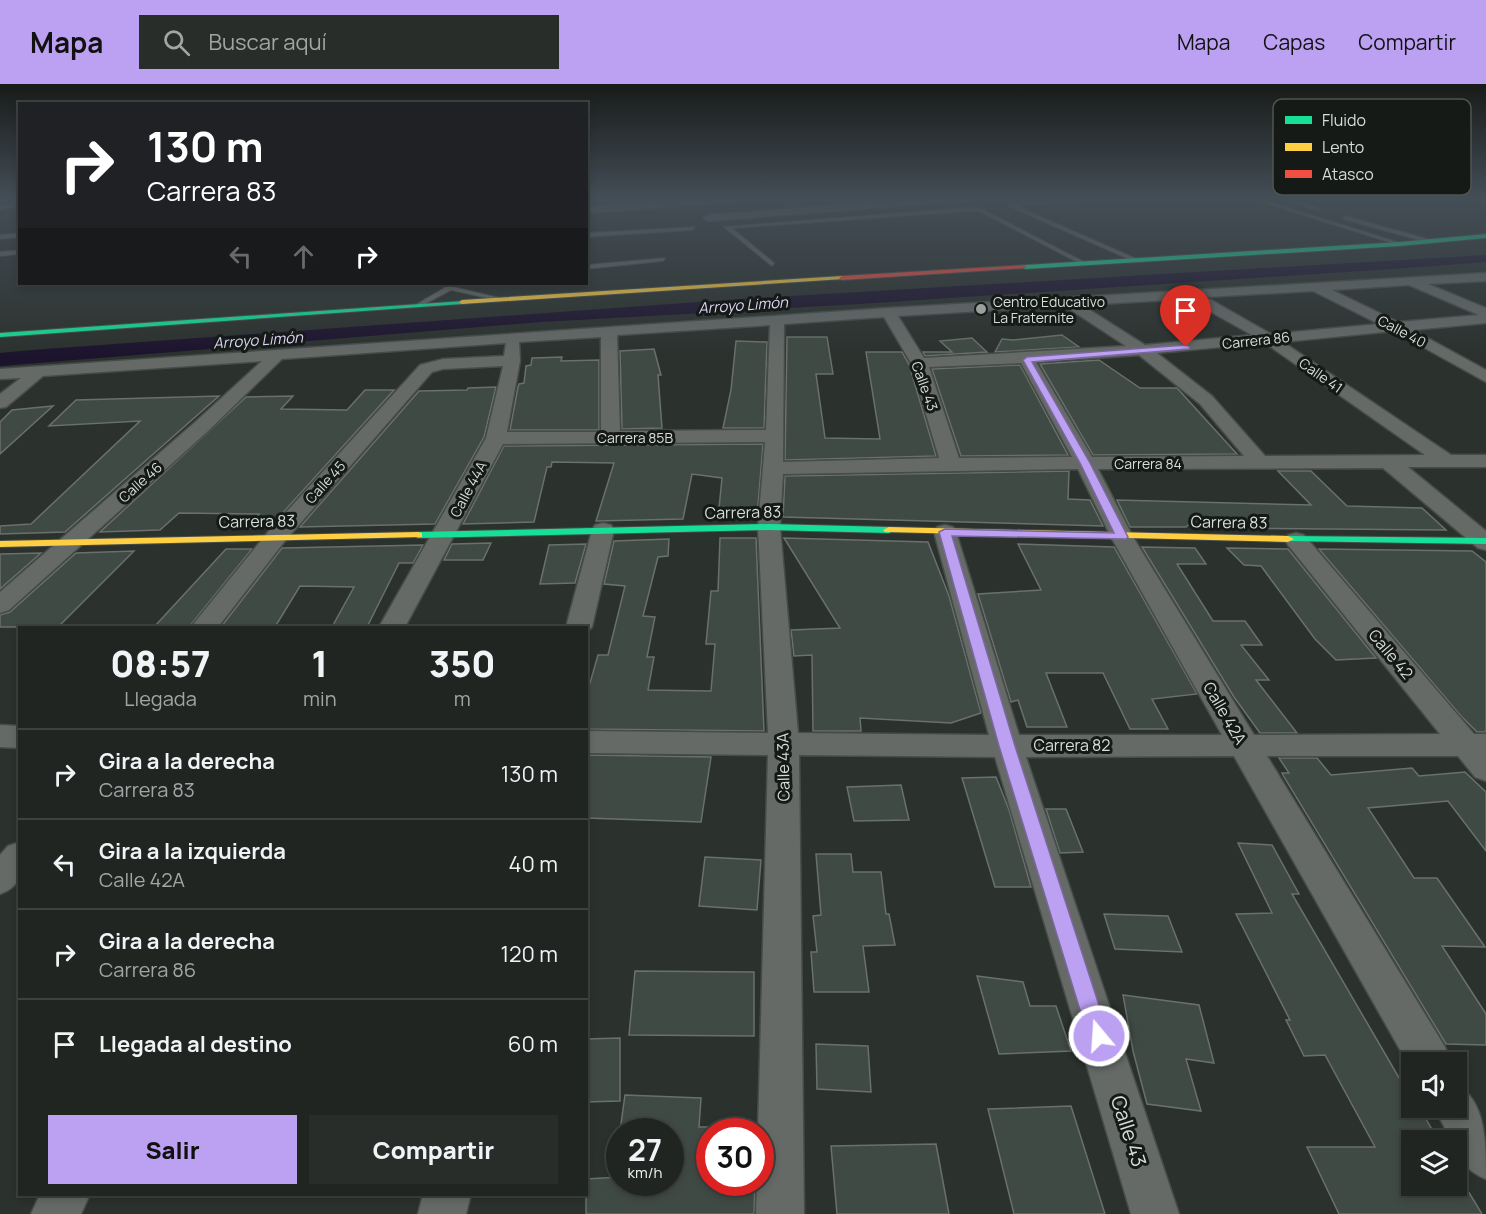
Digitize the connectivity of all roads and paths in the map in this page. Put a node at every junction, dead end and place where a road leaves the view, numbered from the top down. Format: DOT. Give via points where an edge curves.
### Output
graph roads {
  1 [pos="756,251"];
  2 [pos="1059,251"];
  3 [pos="1114,251"];
  4 [pos="1288,251"];
  5 [pos="18,252"];
  6 [pos="0,254"];
  7 [pos="663,259"];
  8 [pos="1135,260"];
  9 [pos="1083,263"];
  10 [pos="772,264"];
  11 [pos="588,267"];
  12 [pos="1486,277"];
  13 [pos="1411,282"];
  14 [pos="449,286"];
  15 [pos="1315,288"];
  16 [pos="1192,295"];
  17 [pos="503,299"];
  18 [pos="1070,303"];
  19 [pos="419,305"];
  20 [pos="888,312"];
  21 [pos="1486,313"];
  22 [pos="1486,319"];
  23 [pos="777,320"];
  24 [pos="1395,326"];
  25 [pos="609,332"];
  26 [pos="0,335"];
  27 [pos="513,339"];
  28 [pos="1269,339"];
  29 [pos="1144,351"];
  30 [pos="277,355"];
  31 [pos="1027,360"];
  32 [pos="512,361"];
  33 [pos="919,363"];
  34 [pos="38,372"];
  35 [pos="0,374"];
  36 [pos="1486,377"];
  37 [pos="0,403"];
  38 [pos="775,436"];
  39 [pos="611,437"];
  40 [pos="496,438"];
  41 [pos="1446,461"];
  42 [pos="1486,461"];
  43 [pos="1259,462"];
  44 [pos="1389,462"];
  45 [pos="1085,463"];
  46 [pos="951,464"];
  47 [pos="773,468"];
  48 [pos="769,527"];
  49 [pos="603,531"];
  50 [pos="945,532"];
  51 [pos="444,534"];
  52 [pos="276,537"];
  53 [pos="1122,537"];
  54 [pos="1296,540"];
  55 [pos="73,541"];
  56 [pos="1485,542"];
  57 [pos="0,544"];
  58 [pos="0,604"];
  59 [pos="205,626"];
  60 [pos="393,626"];
  61 [pos="579,626"];
  62 [pos="0,736"];
  63 [pos="18,737"];
  64 [pos="588,742"];
  65 [pos="784,744"];
  66 [pos="1243,744"];
  67 [pos="1476,745"];
  68 [pos="1007,746"];
  69 [pos="1486,769"];
  70 [pos="18,858"];
  71 [pos="0,879"];
  72 [pos="1424,1052"];
  73 [pos="1463,1118"];
  74 [pos="1486,1156"];
  75 [pos="65,1196"];
  76 [pos="446,1196"];
  77 [pos="55,1214"];
  78 [pos="442,1214"];
  79 [pos="780,1214"];
  80 [pos="1155,1214"];
  1 -- 10 [label="lane"];
  2 -- 9 [label="lane"];
  3 -- 8 [label="lane"];
  4 -- 8 [label="street"];
  5 -- 6 [label="lane"];
  7 -- 11 [label="lane"];
  8 -- 9 [label="street"];
  9 -- 17 [label="street"];
  12 -- 13 [label="street"];
  13 -- 15 [label="street"];
  13 -- 21 [label="street"];
  14 -- 17 [label="lane"];
  14 -- 19 [label="lane"];
  15 -- 16 [label="street"];
  15 -- 24 [label="street, Calle 40"];
  16 -- 18 [label="street"];
  16 -- 28 [label="street, Calle 41"];
  17 -- 19 [label="street"];
  18 -- 20 [label="street"];
  18 -- 29 [label="street"];
  19 -- 26 [label="street"];
  20 -- 23 [label="street"];
  20 -- 33 [label="street, Calle 43"];
  22 -- 24 [label="street, Carrera 86"];
  23 -- 25 [label="street"];
  23 -- 38 [label="street, Calle 43A"];
  24 -- 28 [label="street, Carrera 86"];
  24 -- 36 [label="street, Calle 40"];
  25 -- 27 [label="street"];
  25 -- 39 [label="street"];
  27 -- 30 [label="street"];
  27 -- 32 [label="street, Calle 44A"];
  28 -- 29 [label="street, Carrera 86"];
  28 -- 41 [label="street, Calle 41"];
  29 -- 31 [label="street, Carrera 86"];
  29 -- 43 [label="street" via="1206,400"];
  30 -- 34 [label="street"];
  30 -- 55 [label="street, Calle 46"];
  31 -- 33 [label="street, Carrera 86"];
  31 -- 45 [label="street, Calle 42A"];
  32 -- 40 [label="street, Calle 44A"];
  32 -- 52 [label="street, Calle 45" via="426,368"];
  33 -- 46 [label="street, Calle 43"];
  34 -- 35 [label="street"];
  34 -- 37 [label="street"];
  38 -- 39 [label="street, Carrera 85B"];
  38 -- 47 [label="street, Calle 43A"];
  39 -- 40 [label="street, Carrera 85B"];
  40 -- 51 [label="street, Calle 44A"];
  41 -- 42 [label="street, Carrera 84"];
  41 -- 44 [label="street, Carrera 84"];
  43 -- 44 [label="street, Carrera 84"];
  43 -- 45 [label="street, Carrera 84"];
  44 -- 56 [label="street"];
  45 -- 46 [label="street, Carrera 84"];
  45 -- 53 [label="street, Calle 42A"];
  46 -- 47 [label="street, Carrera 84"];
  47 -- 48 [label="street, Calle 43A"];
  48 -- 49 [label="street, Carrera 83"];
  48 -- 50 [label="street, Carrera 83"];
  48 -- 65 [label="street, Calle 43A"];
  49 -- 51 [label="street, Carrera 83"];
  49 -- 61 [label="street"];
  50 -- 53 [label="street, Carrera 83"];
  50 -- 68 [label="street, Calle 43"];
  51 -- 52 [label="street, Carrera 83"];
  51 -- 60 [label="street, Calle 44A"];
  52 -- 55 [label="street, Carrera 83"];
  52 -- 59 [label="street, Calle 45"];
  53 -- 54 [label="street, Carrera 83"];
  53 -- 66 [label="street, Calle 42A"];
  54 -- 56 [label="street, Carrera 83"];
  54 -- 67 [label="street, Calle 42"];
  55 -- 57 [label="street, Carrera 83"];
  55 -- 58 [label="street, Calle 46"];
  62 -- 63 [label="street"];
  64 -- 65 [label="street, Carrera 82"];
  65 -- 68 [label="street, Carrera 82"];
  65 -- 79 [label="street, Calle 43A"];
  66 -- 67 [label="street, Carrera 82"];
  66 -- 68 [label="street, Carrera 82"];
  66 -- 72 [label="street, Calle 42A"];
  67 -- 69 [label="street, Calle 42"];
  68 -- 80 [label="street, Calle 43"];
  70 -- 71 [label="street"];
  73 -- 74 [label="street"];
  75 -- 77 [label="street"];
  76 -- 78 [label="street"];
}
